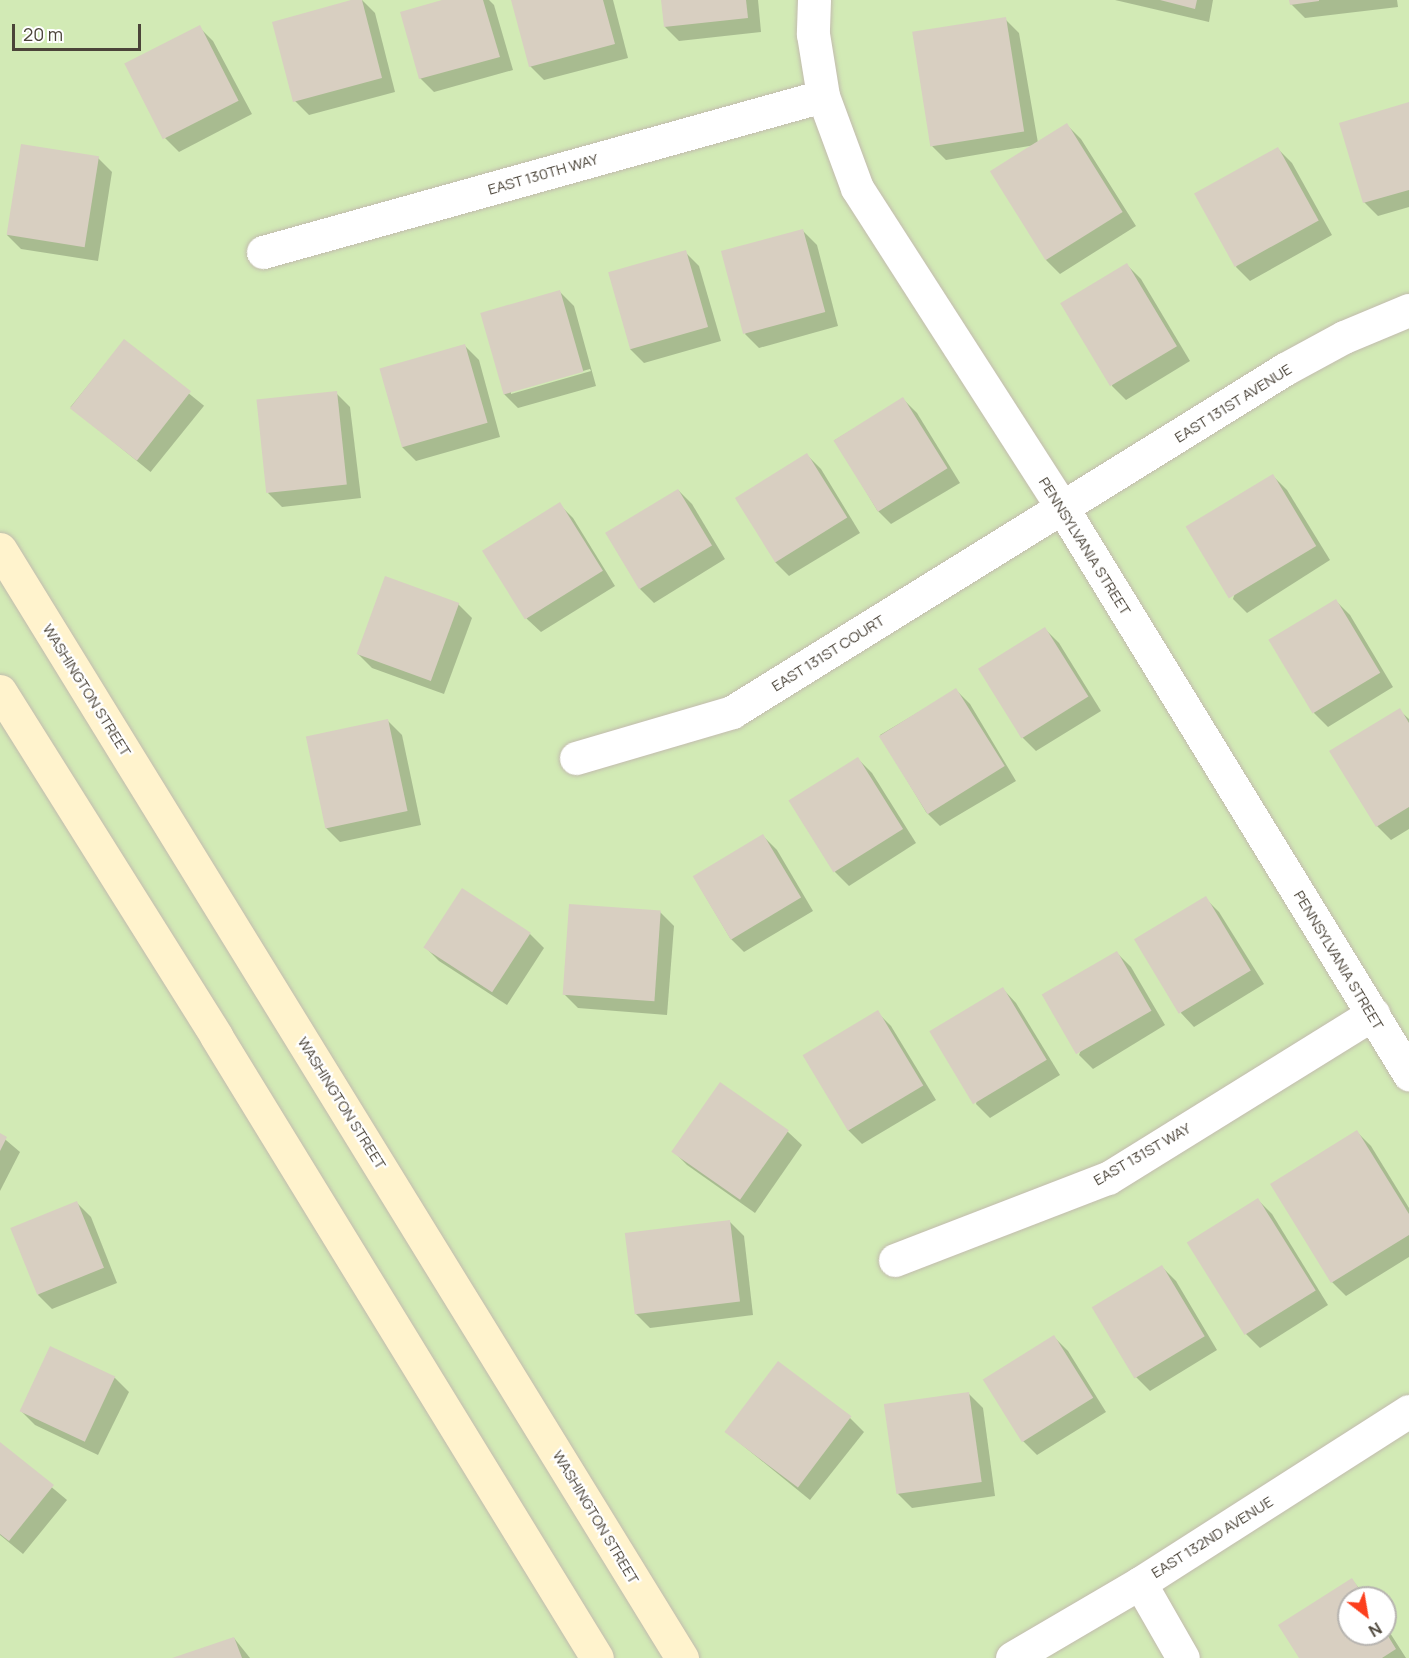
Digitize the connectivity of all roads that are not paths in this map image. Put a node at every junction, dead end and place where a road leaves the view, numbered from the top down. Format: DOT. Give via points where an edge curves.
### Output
graph roads {
  1 [pos="814,0"];
  2 [pos="823,96"];
  3 [pos="263,252"];
  4 [pos="1409,310"];
  5 [pos="1063,509"];
  6 [pos="0,549"];
  7 [pos="0,691"];
  8 [pos="576,758"];
  9 [pos="1373,1014"];
  10 [pos="1409,1074"];
  11 [pos="895,1260"];
  12 [pos="1409,1411"];
  13 [pos="1140,1583"];
  14 [pos="597,1658"];
  15 [pos="682,1658"];
  16 [pos="1012,1658"];
  17 [pos="1183,1658"];
  1 -- 2 [label="street, PENNSYLVANIA STREET" via="813,34"];
  2 -- 3 [label="street, EAST 130TH WAY"];
  2 -- 5 [label="street, PENNSYLVANIA STREET" via="857,188"];
  4 -- 5 [label="street, EAST 131ST AVENUE" via="1344,337 1285,369"];
  5 -- 8 [label="street, EAST 131ST COURT" via="732,712"];
  5 -- 9 [label="street, PENNSYLVANIA STREET"];
  6 -- 15 [label="main road, WASHINGTON STREET"];
  7 -- 14 [label="main road"];
  9 -- 10 [label="street, PENNSYLVANIA STREET"];
  9 -- 11 [label="street, EAST 131ST WAY" via="1108,1178"];
  12 -- 13 [label="street, EAST 132ND AVENUE"];
  13 -- 16 [label="street, EAST 132ND AVENUE"];
  13 -- 17 [label="street"];
}
